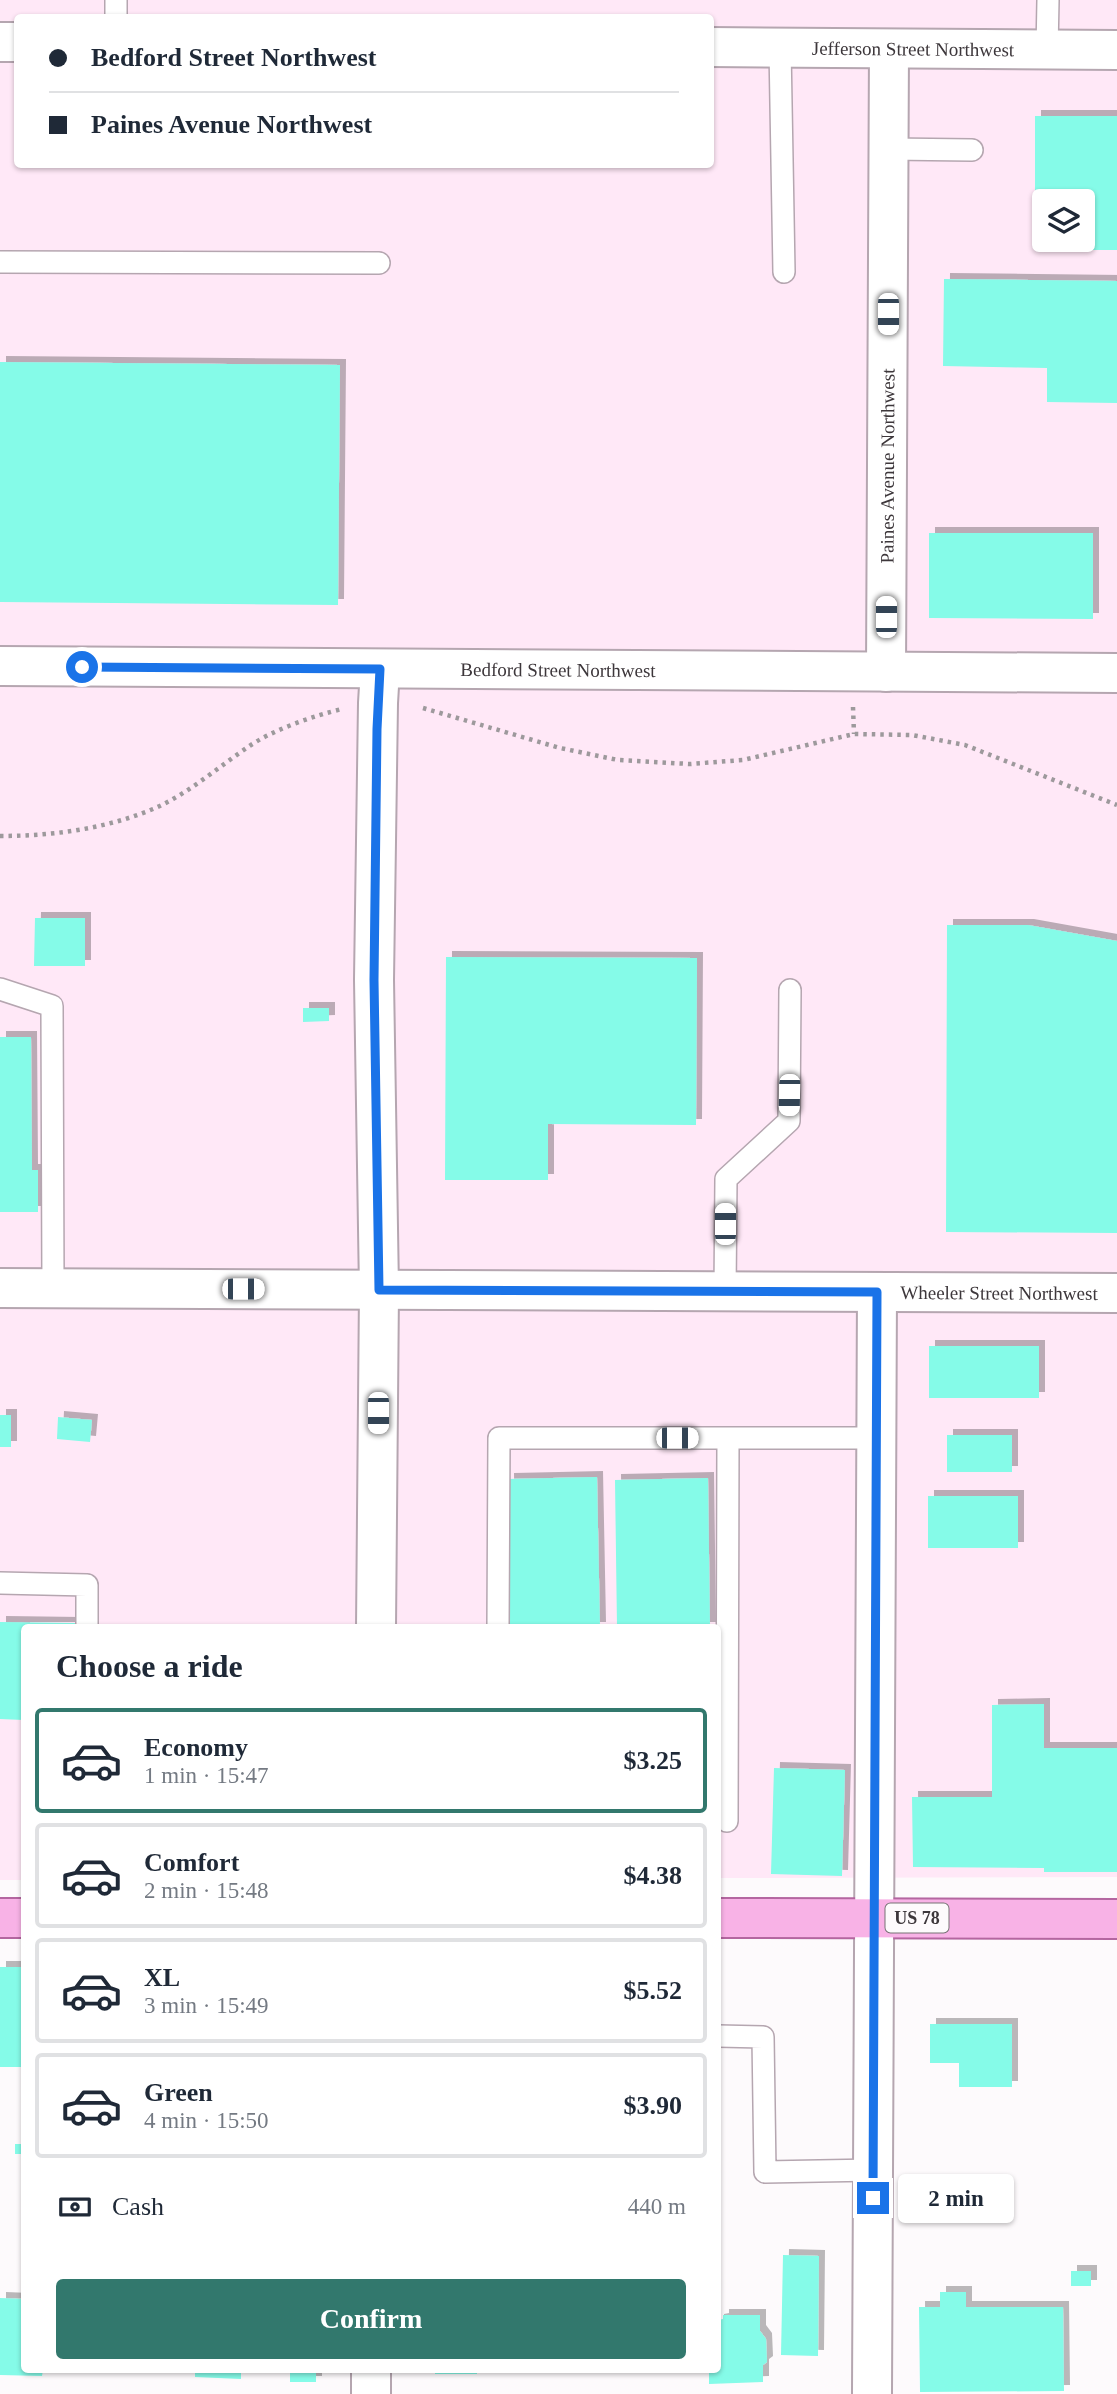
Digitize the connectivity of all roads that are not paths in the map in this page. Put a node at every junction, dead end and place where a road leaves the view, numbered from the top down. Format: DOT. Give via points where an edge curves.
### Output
graph roads {
  1 [pos="1048,0"];
  2 [pos="714,47"];
  3 [pos="780,48"];
  4 [pos="889,49"];
  5 [pos="1047,50"];
  6 [pos="1117,50"];
  7 [pos="888,149"];
  8 [pos="972,150"];
  9 [pos="0,262"];
  10 [pos="379,264"];
  11 [pos="784,272"];
  12 [pos="0,666"];
  13 [pos="380,669"];
  14 [pos="886,672"];
  15 [pos="1117,673"];
  16 [pos="0,989"];
  17 [pos="790,990"];
  18 [pos="0,1288"];
  19 [pos="53,1288"];
  20 [pos="379,1290"];
  21 [pos="725,1292"];
  22 [pos="877,1292"];
  23 [pos="1117,1293"];
  24 [pos="728,1438"];
  25 [pos="877,1438"];
  26 [pos="0,1583"];
  27 [pos="87,1624"];
  28 [pos="376,1624"];
  29 [pos="498,1624"];
  30 [pos="727,1821"];
  31 [pos="0,1918"];
  32 [pos="21,1918"];
  33 [pos="721,1918"];
  34 [pos="874,1918"];
  35 [pos="1117,1919"];
  36 [pos="721,2036"];
  37 [pos="874,2170"];
  38 [pos="371,2373"];
  39 [pos="371,2394"];
  40 [pos="872,2394"];
  1 -- 5 [label="lane"];
  2 -- 3 [label="street, Jefferson Street Northwest"];
  3 -- 4 [label="street, Jefferson Street Northwest"];
  3 -- 11 [label="lane"];
  4 -- 5 [label="street, Jefferson Street Northwest"];
  4 -- 7 [label="street, Paines Avenue Northwest"];
  5 -- 6 [label="street, Jefferson Street Northwest"];
  7 -- 8 [label="lane"];
  7 -- 14 [label="street, Paines Avenue Northwest"];
  9 -- 10 [label="lane"];
  12 -- 13 [label="street, Bedford Street Northwest"];
  13 -- 14 [label="street, Bedford Street Northwest"];
  13 -- 20 [label="street" via="374,966"];
  14 -- 15 [label="street, Bedford Street Northwest"];
  16 -- 19 [label="lane" via="52,1006"];
  17 -- 21 [label="lane" via="789,1121 726,1179"];
  18 -- 19 [label="street, Wheeler Street Northwest"];
  19 -- 20 [label="street, Wheeler Street Northwest"];
  20 -- 21 [label="street, Wheeler Street Northwest"];
  20 -- 28 [label="street"];
  21 -- 22 [label="street, Wheeler Street Northwest"];
  22 -- 23 [label="street, Wheeler Street Northwest"];
  22 -- 25 [label="street"];
  24 -- 25 [label="lane"];
  24 -- 29 [label="lane" via="499,1438"];
  24 -- 30 [label="lane"];
  25 -- 34 [label="street"];
  26 -- 27 [label="lane" via="87,1585"];
  31 -- 32 [label="main road"];
  33 -- 34 [label="main road, US 78"];
  34 -- 35 [label="main road, US 78"];
  34 -- 37 [label="street"];
  36 -- 37 [label="lane" via="763,2037 765,2172"];
  37 -- 40 [label="street"];
  38 -- 39 [label="street"];
}
